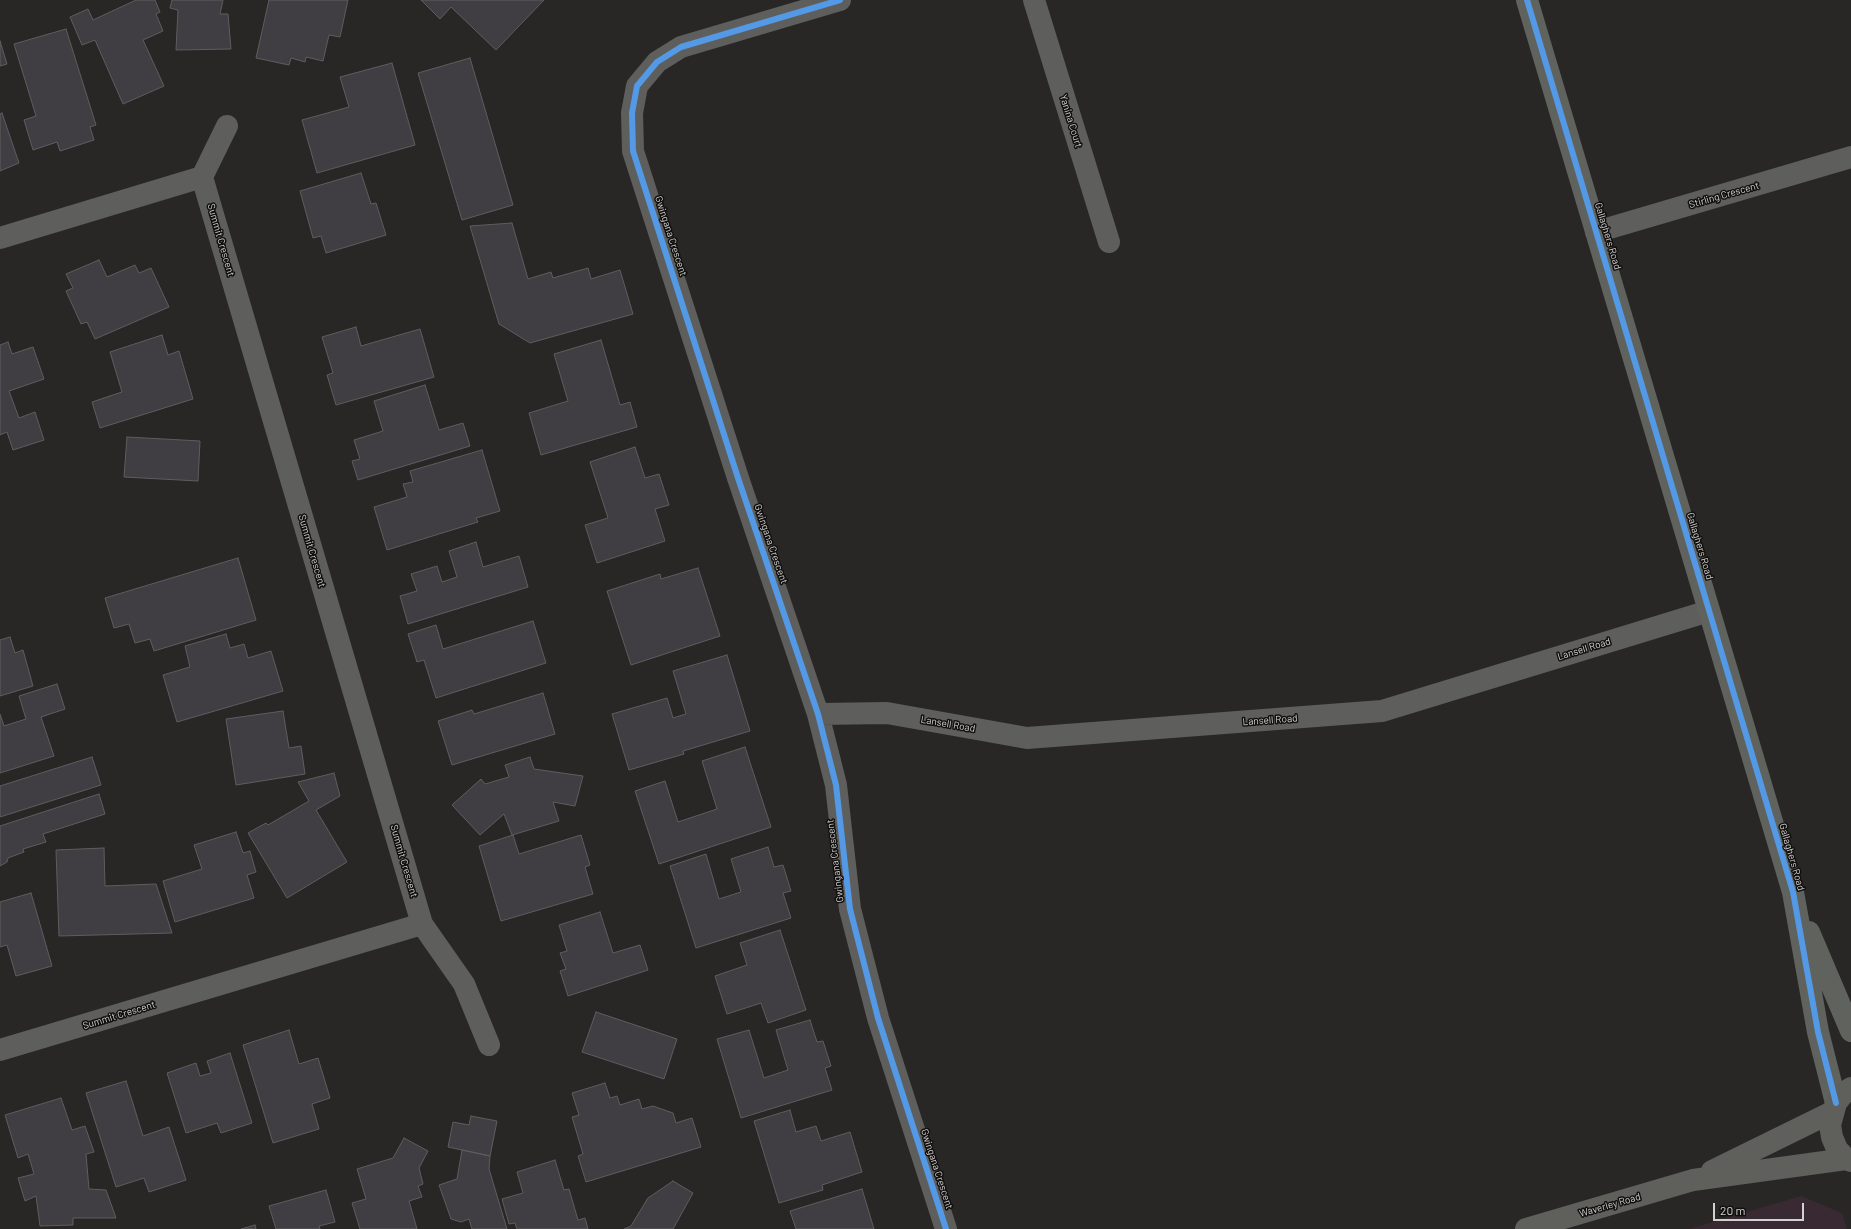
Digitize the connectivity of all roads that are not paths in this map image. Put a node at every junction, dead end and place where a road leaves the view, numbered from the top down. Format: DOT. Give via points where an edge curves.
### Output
graph roads {
  1 [pos="840,0"];
  2 [pos="1034,0"];
  3 [pos="1527,0"];
  4 [pos="227,126"];
  5 [pos="1851,157"];
  6 [pos="202,177"];
  7 [pos="1596,232"];
  8 [pos="0,238"];
  9 [pos="1109,242"];
  10 [pos="1709,611"];
  11 [pos="818,714"];
  12 [pos="1793,892"];
  13 [pos="422,924"];
  14 [pos="1851,1031"];
  15 [pos="489,1045"];
  16 [pos="0,1050"];
  17 [pos="1840,1101"];
  18 [pos="1848,1160"];
  19 [pos="1693,1180"];
  20 [pos="946,1229"];
  21 [pos="1526,1229"];
  1 -- 11 [label="street, Gwingana Crescent" via="681,47 657,62 637,86 632,113 633,151"];
  2 -- 9 [label="street, Yanina Court"];
  3 -- 7 [label="street, Gallaghers Road"];
  4 -- 6 [label="street"];
  5 -- 7 [label="street, Stirling Crescent"];
  6 -- 8 [label="street"];
  6 -- 13 [label="street, Summit Crescent"];
  7 -- 10 [label="street, Gallaghers Road"];
  10 -- 11 [label="street, Lansell Road" via="1382,711 1027,738 887,713"];
  10 -- 12 [label="street, Gallaghers Road"];
  11 -- 20 [label="street, Gwingana Crescent" via="836,786 852,916 878,1018"];
  12 -- 14 [label="street, Gallaghers Road"];
  12 -- 17 [label="street, Gallaghers Road" via="1818,1032"];
  13 -- 15 [label="street, Summit Crescent" via="464,984"];
  13 -- 16 [label="street, Summit Crescent"];
  17 -- 18 [label="main road" via="1830,1125 1837,1149"];
  17 -- 19 [label="main road, Waverley Road"];
  18 -- 19 [label="main road, Waverley Road"];
  19 -- 21 [label="main road, Waverley Road"];
}
